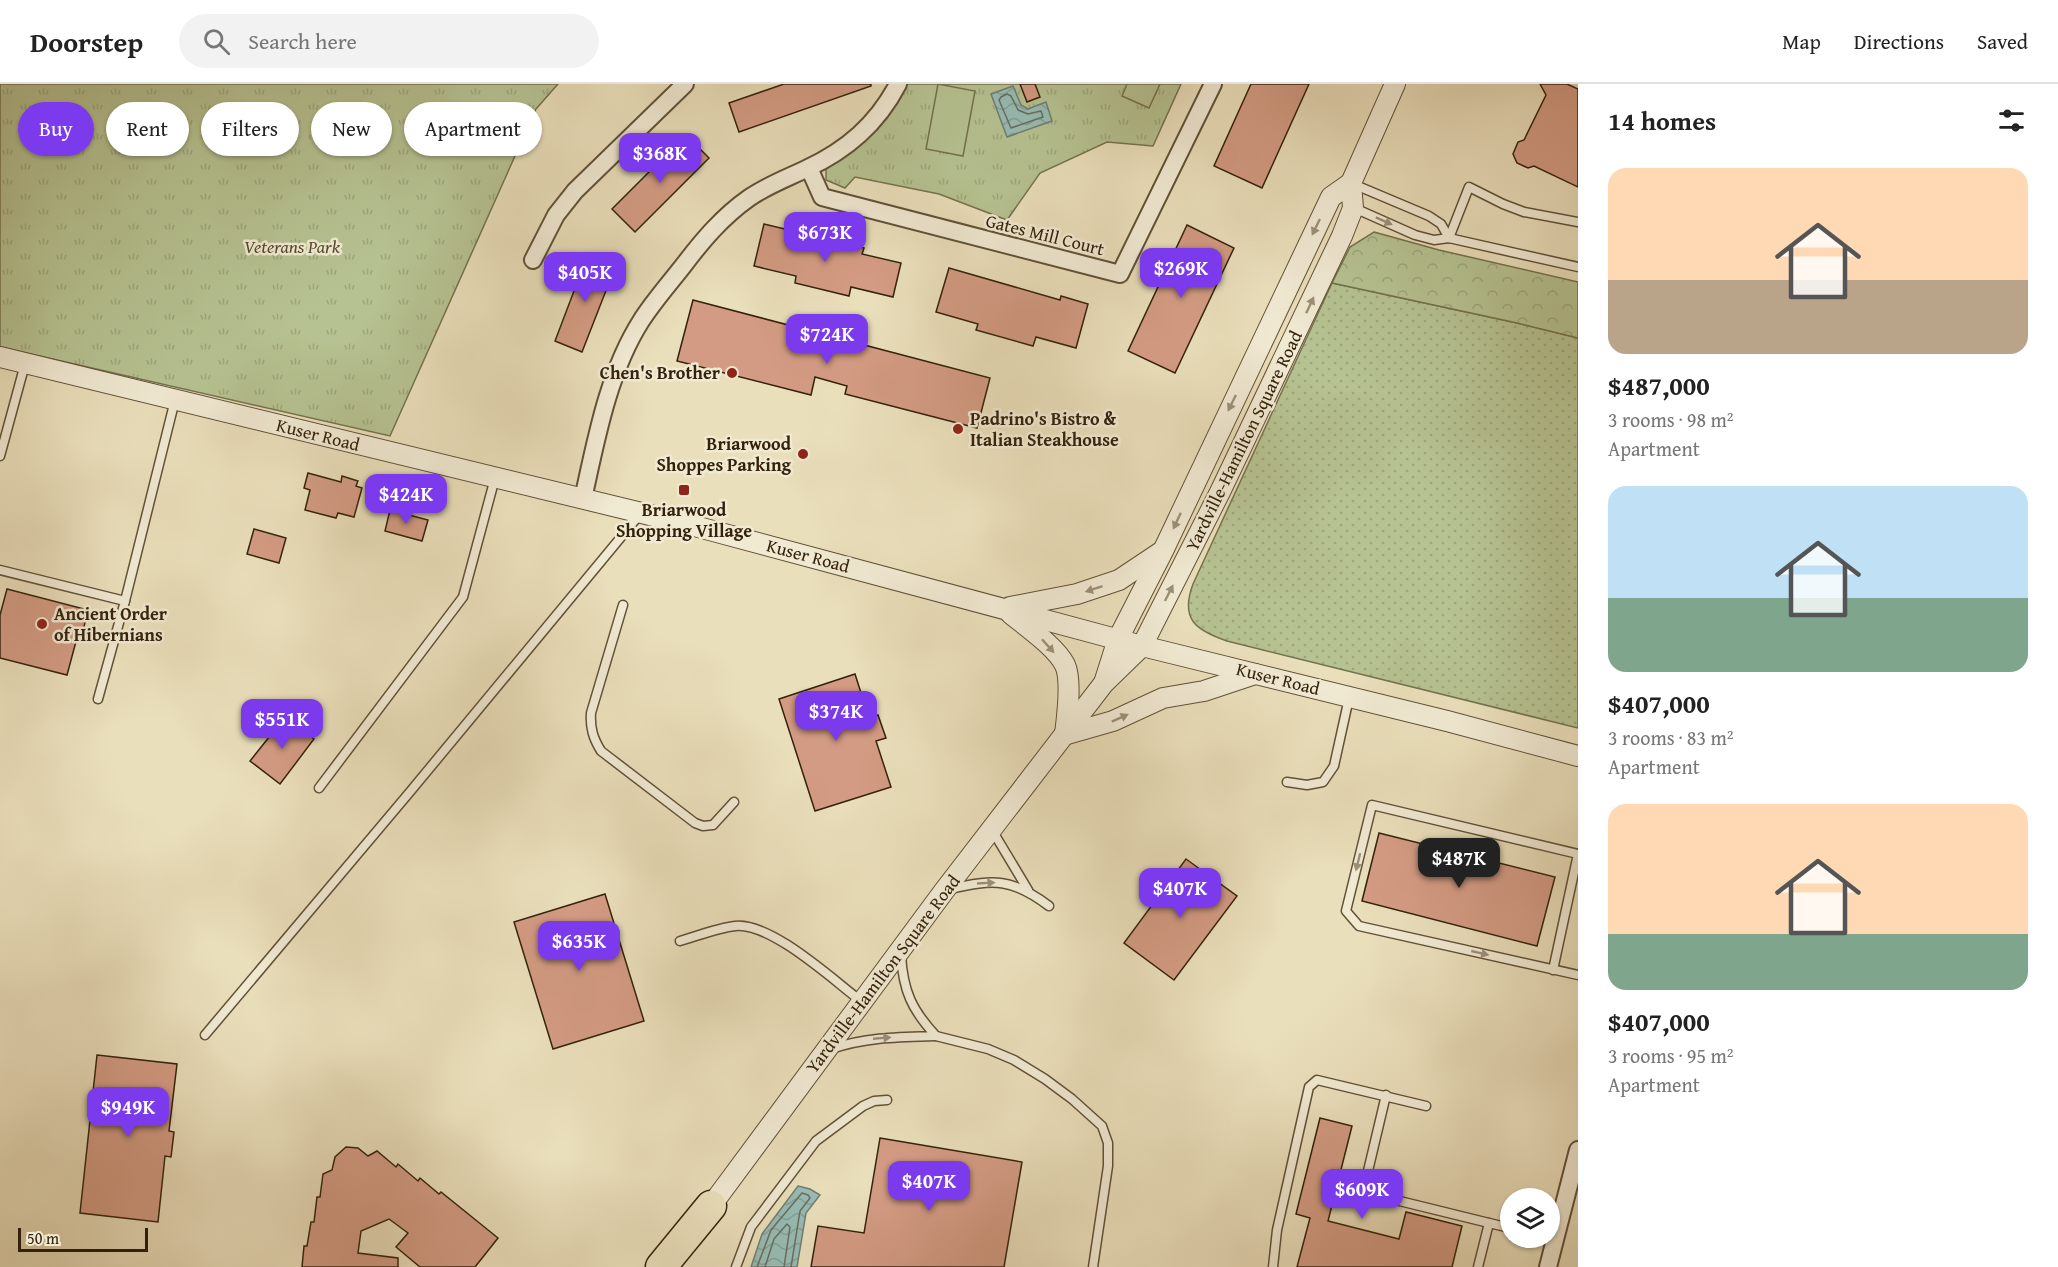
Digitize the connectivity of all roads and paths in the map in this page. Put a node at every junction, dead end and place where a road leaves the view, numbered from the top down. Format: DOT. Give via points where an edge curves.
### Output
graph roads {
  1 [pos="685,84"];
  2 [pos="897,84"];
  3 [pos="1214,84"];
  4 [pos="1395,84"];
  5 [pos="809,168"];
  6 [pos="1352,183"];
  7 [pos="1342,202"];
  8 [pos="1578,222"];
  9 [pos="1449,238"];
  10 [pos="533,260"];
  11 [pos="1578,267"];
  12 [pos="0,357"];
  13 [pos="25,364"];
  14 [pos="175,400"];
  15 [pos="0,456"];
  16 [pos="495,477"];
  17 [pos="583,499"];
  18 [pos="642,513"];
  19 [pos="1163,551"];
  20 [pos="0,570"];
  21 [pos="124,601"];
  22 [pos="622,605"];
  23 [pos="1004,609"];
  24 [pos="1118,639"];
  25 [pos="1142,646"];
  26 [pos="1256,674"];
  27 [pos="1104,683"];
  28 [pos="1350,697"];
  29 [pos="98,699"];
  30 [pos="1064,735"];
  31 [pos="1578,756"];
  32 [pos="1287,782"];
  33 [pos="319,788"];
  34 [pos="734,802"];
  35 [pos="992,830"];
  36 [pos="1028,890"];
  37 [pos="944,891"];
  38 [pos="1049,906"];
  39 [pos="680,941"];
  40 [pos="901,949"];
  41 [pos="1553,970"];
  42 [pos="1578,975"];
  43 [pos="861,1001"];
  44 [pos="205,1035"];
  45 [pos="936,1036"];
  46 [pos="825,1051"];
  47 [pos="1386,1095"];
  48 [pos="887,1100"];
  49 [pos="1426,1106"];
  50 [pos="1578,1150"];
  51 [pos="715,1201"];
  52 [pos="1560,1211"];
  53 [pos="1489,1223"];
  54 [pos="1500,1226"];
  55 [pos="1551,1248"];
  56 [pos="661,1267"];
  57 [pos="667,1267"];
  58 [pos="686,1267"];
  59 [pos="736,1267"];
  60 [pos="1093,1267"];
  61 [pos="1273,1267"];
  62 [pos="1478,1267"];
  63 [pos="1548,1267"];
  1 -- 10 [label="street" via="575,191 556,215"];
  2 -- 5 [label="street" via="888,103 864,132 835,155"];
  3 -- 5 [label="street, Gates Mill Court" via="1120,274 822,197"];
  4 -- 6 [label="street, Yardville-Hamilton Square Road"];
  5 -- 17 [label="street" via="751,196 729,213 707,235 641,321 615,376"];
  6 -- 7 [label="street, Yardville-Hamilton Square Road"];
  6 -- 9 [label="lane" via="1429,216 1441,224"];
  7 -- 9 [label="lane, one-way" via="1415,236"];
  7 -- 19 [label="street, Yardville-Hamilton Square Road, one-way"];
  25 -- 7 [label="street, Yardville-Hamilton Square Road, one-way" via="1293,341"];
  8 -- 9 [label="lane" via="1524,212 1469,187"];
  9 -- 11 [label="lane"];
  12 -- 13 [label="street, Kuser Road"];
  13 -- 14 [label="street, Kuser Road"];
  13 -- 15 [label="lane"];
  14 -- 16 [label="street, Kuser Road"];
  14 -- 21 [label="lane"];
  16 -- 17 [label="street, Kuser Road"];
  16 -- 33 [label="lane" via="463,597"];
  17 -- 18 [label="street, Kuser Road"];
  18 -- 23 [label="street, Kuser Road"];
  18 -- 44 [label="lane"];
  19 -- 23 [label="street, one-way" via="1119,580 1077,594"];
  19 -- 24 [label="street, Yardville-Hamilton Square Road"];
  20 -- 21 [label="lane"];
  21 -- 29 [label="lane"];
  22 -- 34 [label="lane" via="591,713 594,740 601,751 695,823 713,825"];
  23 -- 24 [label="street, Kuser Road"];
  23 -- 30 [label="street, one-way" via="1045,642 1065,666 1069,703"];
  24 -- 25 [label="street, Kuser Road"];
  24 -- 27 [label="street, Yardville-Hamilton Square Road"];
  25 -- 26 [label="street, Kuser Road"];
  25 -- 27 [label="street, Yardville-Hamilton Square Road"];
  26 -- 28 [label="street, Kuser Road"];
  30 -- 26 [label="street, one-way" via="1113,721 1163,698 1204,691"];
  27 -- 30 [label="street, Yardville-Hamilton Square Road"];
  28 -- 31 [label="street, Kuser Road"];
  28 -- 32 [label="lane" via="1334,766 1323,782"];
  30 -- 35 [label="street, Yardville-Hamilton Square Road"];
  35 -- 36 [label="lane"];
  35 -- 37 [label="street, Yardville-Hamilton Square Road"];
  37 -- 36 [label="lane, one-way" via="980,882 1000,882"];
  36 -- 38 [label="lane"];
  37 -- 40 [label="street, Yardville-Hamilton Square Road"];
  39 -- 43 [label="lane" via="735,926 750,927 789,946"];
  40 -- 43 [label="street, Yardville-Hamilton Square Road"];
  40 -- 45 [label="lane" via="903,980 912,1004"];
  41 -- 41 [label="lane, one-way" via="1578,854 1372,805 1346,911 1359,926"];
  41 -- 42 [label="lane"];
  43 -- 46 [label="street, Yardville-Hamilton Square Road"];
  46 -- 45 [label="lane, one-way" via="854,1041"];
  45 -- 60 [label="lane" via="1014,1060 1045,1078 1102,1126 1108,1143 1108,1166"];
  46 -- 51 [label="street, Yardville-Hamilton Square Road"];
  47 -- 49 [label="lane"];
  47 -- 53 [label="lane" via="1363,1192"];
  47 -- 61 [label="lane" via="1317,1080 1309,1087 1277,1230"];
  48 -- 59 [label="lane" via="863,1106 816,1141 751,1227"];
  50 -- 52 [label="street"];
  51 -- 56 [label="highway"];
  51 -- 57 [label="street, Yardville-Hamilton Square Road"];
  51 -- 58 [label="highway"];
  53 -- 54 [label="lane"];
  53 -- 62 [label="lane"];
  55 -- 63 [label="street"];
}
